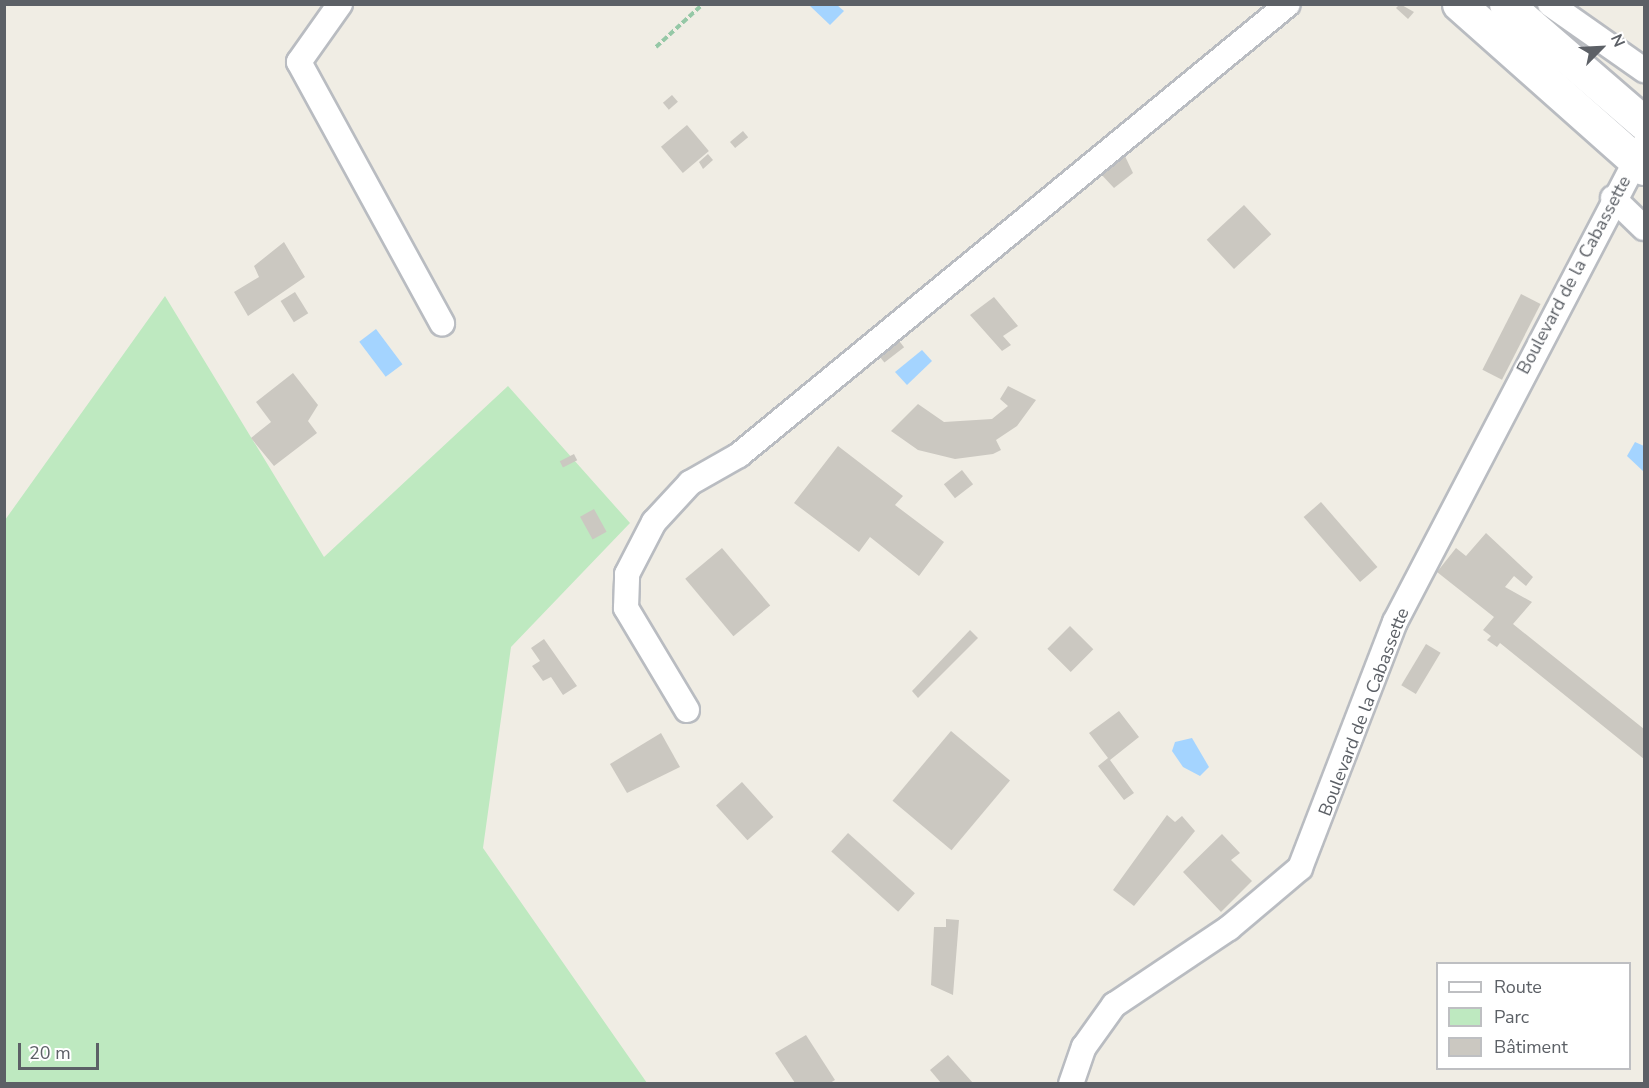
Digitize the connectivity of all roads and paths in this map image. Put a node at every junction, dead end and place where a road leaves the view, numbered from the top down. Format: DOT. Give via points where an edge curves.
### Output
graph roads {
  1 [pos="340,4"];
  2 [pos="703,4"];
  3 [pos="1288,4"];
  4 [pos="1459,4"];
  5 [pos="1506,4"];
  6 [pos="1550,4"];
  7 [pos="656,47"];
  8 [pos="1644,70"];
  9 [pos="1644,123"];
  10 [pos="1641,157"];
  11 [pos="1613,198"];
  12 [pos="1644,228"];
  13 [pos="442,323"];
  14 [pos="687,710"];
  15 [pos="1071,1083"];
  1 -- 13 [label="street" via="299,62"];
  2 -- 7 [label="path"];
  3 -- 14 [label="street" via="747,448 690,483 654,522 627,574 626,608"];
  4 -- 10 [label="main road"];
  5 -- 9 [label="main road"];
  6 -- 8 [label="street"];
  10 -- 11 [label="street, Boulevard de la Cabassette"];
  11 -- 12 [label="street"];
  11 -- 15 [label="street, Boulevard de la Cabassette" via="1395,622 1300,868 1229,928 1114,1005 1084,1047"];
}
